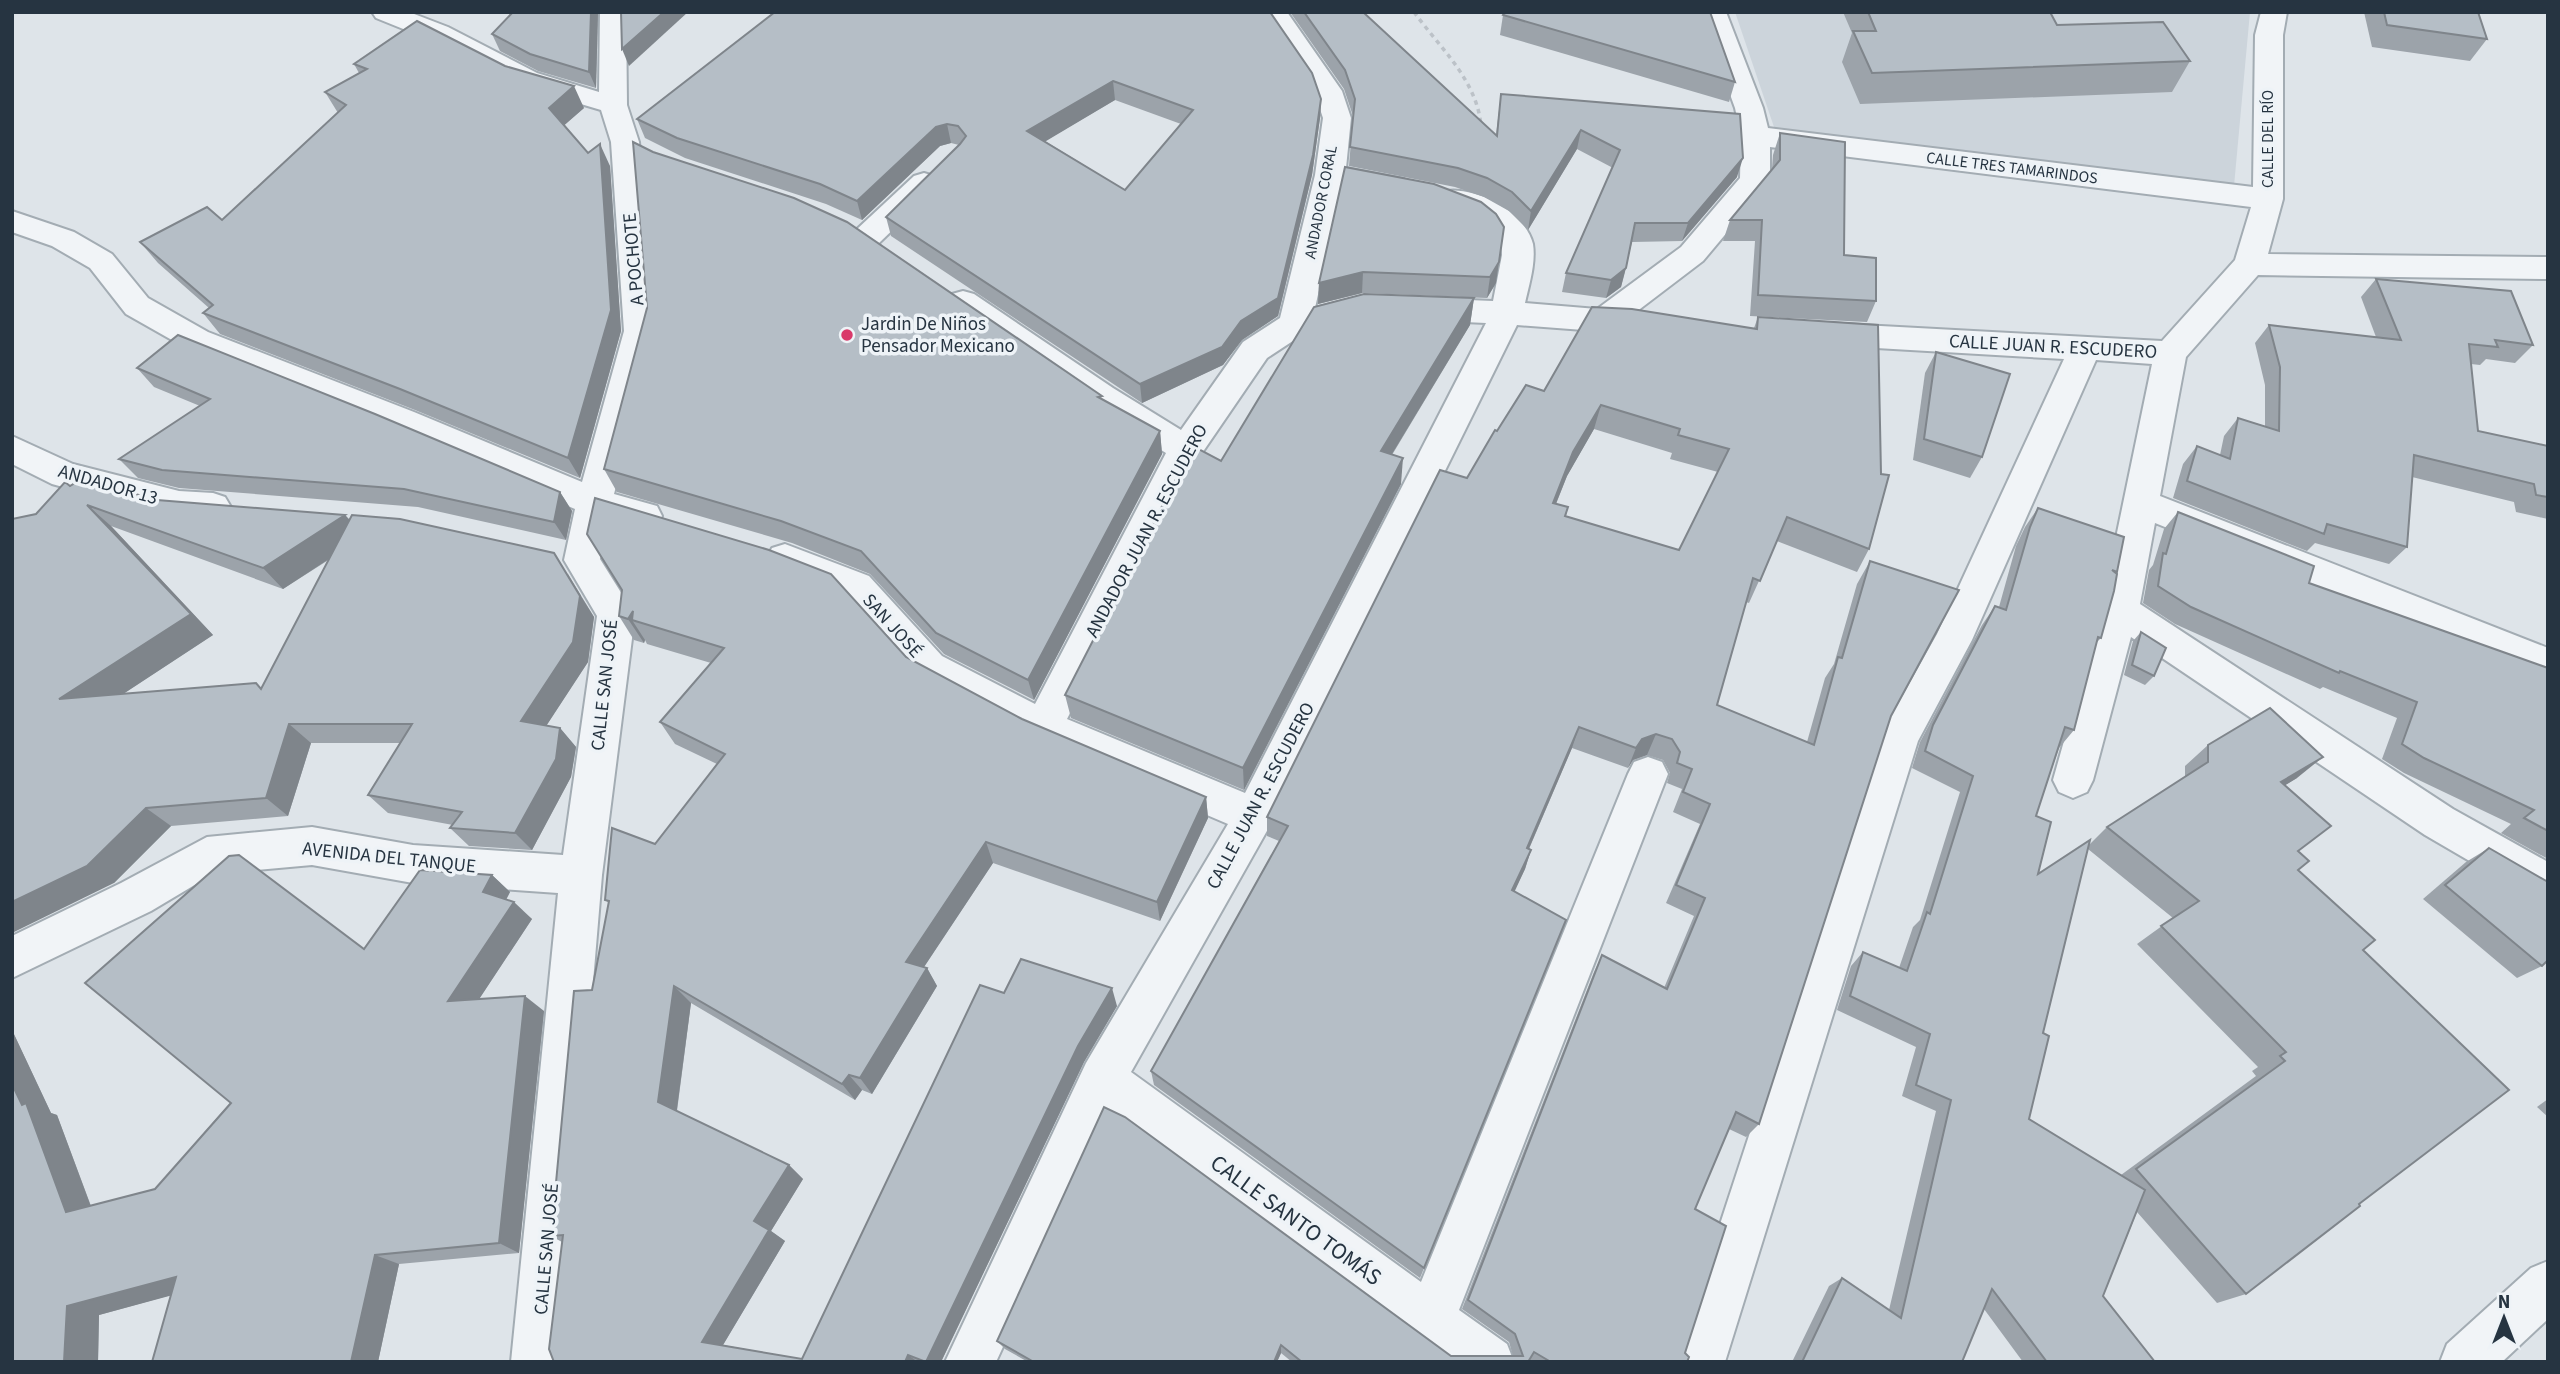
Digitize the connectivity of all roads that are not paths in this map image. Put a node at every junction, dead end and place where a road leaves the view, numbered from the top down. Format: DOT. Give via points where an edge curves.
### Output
graph roads {
  1 [pos="385,12"];
  2 [pos="613,12"];
  3 [pos="1273,12"];
  4 [pos="1713,12"];
  5 [pos="2274,12"];
  6 [pos="613,105"];
  7 [pos="1755,136"];
  8 [pos="943,164"];
  9 [pos="1330,175"];
  10 [pos="2268,199"];
  11 [pos="12,221"];
  12 [pos="867,239"];
  13 [pos="2250,264"];
  14 [pos="2548,268"];
  15 [pos="940,288"];
  16 [pos="1507,313"];
  17 [pos="1602,321"];
  18 [pos="1294,324"];
  19 [pos="1671,325"];
  20 [pos="1795,332"];
  21 [pos="2085,348"];
  22 [pos="2170,354"];
  23 [pos="12,449"];
  24 [pos="1186,449"];
  25 [pos="594,502"];
  26 [pos="2141,503"];
  27 [pos="243,510"];
  28 [pos="673,525"];
  29 [pos="752,548"];
  30 [pos="2120,610"];
  31 [pos="2548,665"];
  32 [pos="1044,727"];
  33 [pos="1648,774"];
  34 [pos="2074,780"];
  35 [pos="1254,816"];
  36 [pos="581,875"];
  37 [pos="2548,884"];
  38 [pos="12,958"];
  39 [pos="1102,1079"];
  40 [pos="2548,1284"];
  41 [pos="1431,1318"];
  42 [pos="536,1362"];
  43 [pos="970,1362"];
  44 [pos="1489,1362"];
  45 [pos="1700,1362"];
  46 [pos="2465,1362"];
  1 -- 6 [label="street" via="438,33 527,79"];
  2 -- 6 [label="street, A POCHOTE"];
  3 -- 9 [label="street, ANDADOR CORAL" via="1328,91 1337,118"];
  4 -- 7 [label="street"];
  5 -- 10 [label="street, CALLE DEL RÍO" via="2269,35"];
  6 -- 25 [label="street, A POCHOTE" via="637,148 640,331"];
  7 -- 10 [label="street, CALLE TRES TAMARINDOS"];
  7 -- 17 [label="street" via="1755,180 1692,254"];
  8 -- 12 [label="street"];
  9 -- 16 [label="street, CALLE JUAN R. ESCUDERO" via="1468,203 1507,224 1518,247"];
  9 -- 18 [label="street, ANDADOR CORAL"];
  10 -- 13 [label="street, CALLE DEL RÍO"];
  11 -- 25 [label="street" via="63,239 102,261 138,306 197,340"];
  13 -- 14 [label="street"];
  13 -- 22 [label="street, CALLE JUAN R. ESCUDERO"];
  15 -- 24 [label="street"];
  16 -- 17 [label="street"];
  16 -- 18 [label="street, ANDADOR JUAN R. ESCUDERO" via="1362,307"];
  16 -- 35 [label="street, CALLE JUAN R. ESCUDERO"];
  17 -- 19 [label="street"];
  18 -- 24 [label="street, ANDADOR JUAN R. ESCUDERO" via="1255,350"];
  20 -- 21 [label="street, CALLE JUAN R. ESCUDERO"];
  21 -- 22 [label="street, CALLE JUAN R. ESCUDERO"];
  21 -- 45 [label="street" via="1953,640 1899,738"];
  22 -- 26 [label="street"];
  23 -- 27 [label="street, ANDADOR 13" via="64,475 179,505"];
  24 -- 32 [label="street, ANDADOR JUAN R. ESCUDERO"];
  25 -- 28 [label="street"];
  25 -- 36 [label="street, CALLE SAN JOSÉ" via="569,557 616,615"];
  26 -- 30 [label="street"];
  26 -- 31 [label="street"];
  29 -- 32 [label="street, SAN JOSÉ" via="856,586 929,667"];
  30 -- 34 [label="street"];
  30 -- 37 [label="street" via="2439,822"];
  32 -- 35 [label="street, SAN JOSÉ"];
  33 -- 41 [label="street"];
  35 -- 39 [label="street, CALLE JUAN R. ESCUDERO"];
  36 -- 38 [label="street, AVENIDA DEL TANQUE" via="412,864 312,846 207,856"];
  36 -- 42 [label="street, CALLE SAN JOSÉ"];
  39 -- 41 [label="street, CALLE SANTO TOMÁS"];
  39 -- 43 [label="street, CALLE JUAN R. ESCUDERO"];
  40 -- 46 [label="street"];
  41 -- 44 [label="street, CALLE SANTO TOMÁS"];
}
